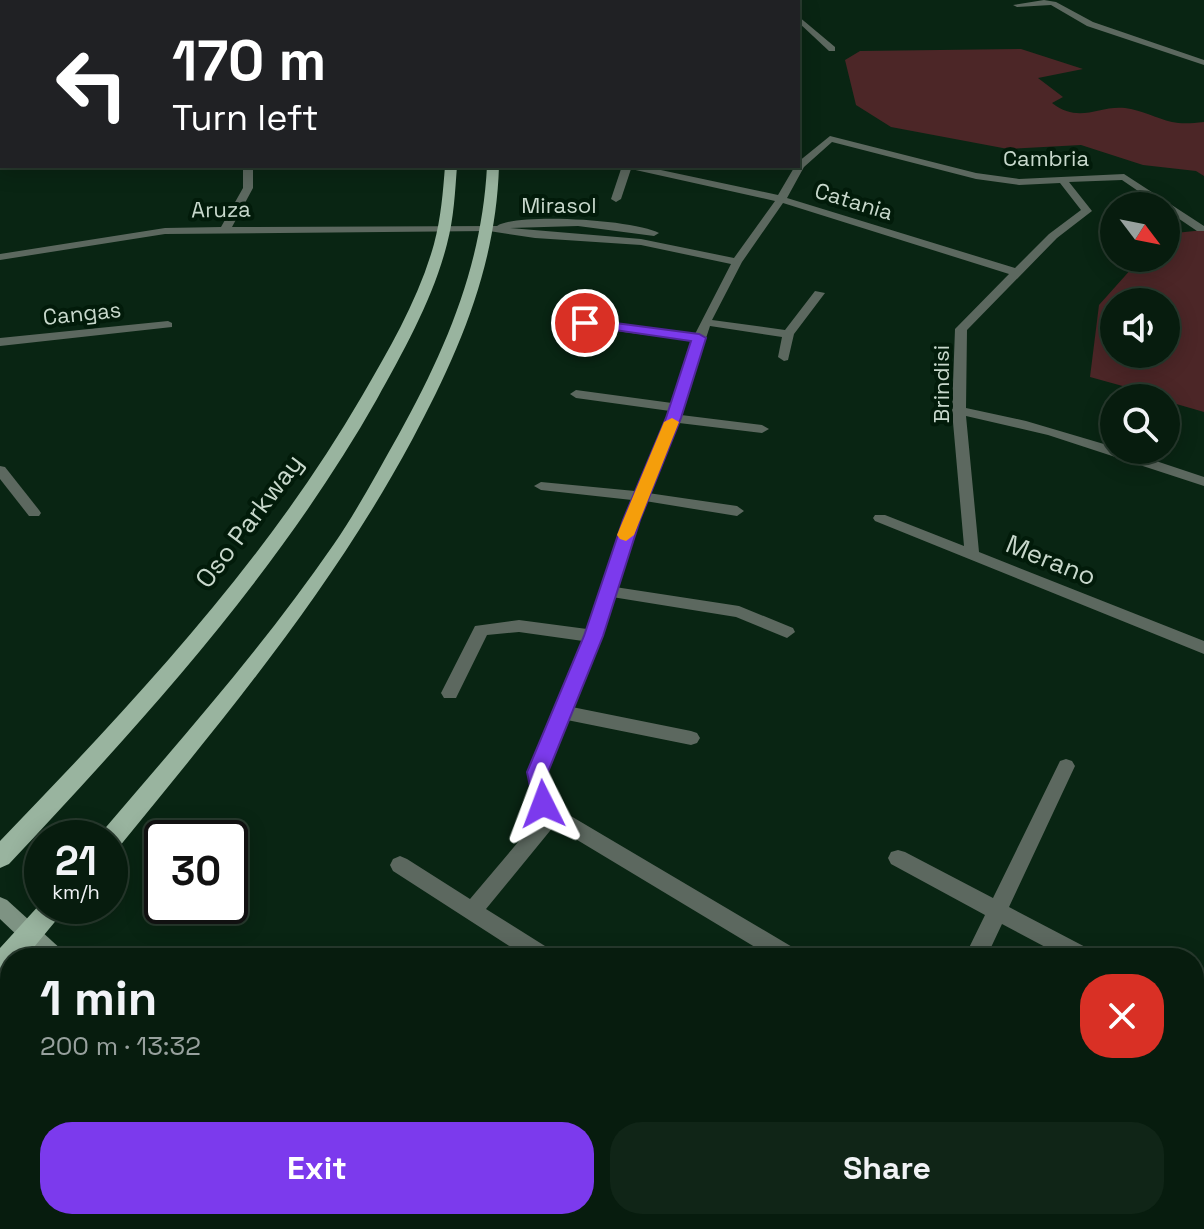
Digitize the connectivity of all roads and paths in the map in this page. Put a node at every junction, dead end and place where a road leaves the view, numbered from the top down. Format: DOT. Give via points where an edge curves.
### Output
graph roads {
  1 [pos="1050,2"];
  2 [pos="1017,5"];
  3 [pos="800,20"];
  4 [pos="832,49"];
  5 [pos="1204,57"];
  6 [pos="1194,60"];
  7 [pos="1204,63"];
  8 [pos="800,165"];
  9 [pos="248,168"];
  10 [pos="451,168"];
  11 [pos="493,168"];
  12 [pos="627,168"];
  13 [pos="637,168"];
  14 [pos="798,168"];
  15 [pos="1063,181"];
  16 [pos="616,199"];
  17 [pos="781,199"];
  18 [pos="226,228"];
  19 [pos="445,228"];
  20 [pos="489,228"];
  21 [pos="629,229"];
  22 [pos="1201,229"];
  23 [pos="622,240"];
  24 [pos="0,257"];
  25 [pos="740,258"];
  26 [pos="1018,273"];
  27 [pos="819,293"];
  28 [pos="585,323"];
  29 [pos="168,325"];
  30 [pos="702,330"];
  31 [pos="788,334"];
  32 [pos="0,342"];
  33 [pos="784,357"];
  34 [pos="576,394"];
  35 [pos="959,411"];
  36 [pos="675,413"];
  37 [pos="762,429"];
  38 [pos="0,470"];
  39 [pos="1204,482"];
  40 [pos="541,486"];
  41 [pos="640,496"];
  42 [pos="737,511"];
  43 [pos="34,513"];
  44 [pos="880,518"];
  45 [pos="972,554"];
  46 [pos="606,591"];
  47 [pos="787,632"];
  48 [pos="593,636"];
  49 [pos="1204,648"];
  50 [pos="450,693"];
  51 [pos="562,712"];
  52 [pos="691,738"];
  53 [pos="1066,766"];
  54 [pos="552,815"];
  55 [pos="126,820"];
  56 [pos="0,857"];
  57 [pos="898,858"];
  58 [pos="400,865"];
  59 [pos="0,906"];
  60 [pos="472,911"];
  61 [pos="999,912"];
  62 [pos="40,924"];
  63 [pos="31,935"];
  64 [pos="18,948"];
  65 [pos="45,948"];
  66 [pos="530,948"];
  67 [pos="775,948"];
  68 [pos="980,948"];
  69 [pos="1067,948"];
  1 -- 2 [label="street"];
  1 -- 6 [label="street" via="1090,24"];
  3 -- 4 [label="street"];
  5 -- 6 [label="street"];
  6 -- 7 [label="street"];
  8 -- 15 [label="street, Cambria" via="832,139 976,176"];
  9 -- 18 [label="street" via="248,188"];
  10 -- 19 [label="main road, Oso Parkway"];
  11 -- 20 [label="main road"];
  12 -- 16 [label="street, Catania"];
  13 -- 17 [label="street, Catania"];
  14 -- 17 [label="street, Cambria"];
  15 -- 22 [label="street, Cambria" via="1124,177"];
  15 -- 26 [label="street, Brindisi" via="1087,211 1053,236"];
  17 -- 25 [label="street"];
  17 -- 26 [label="street, Catania"];
  18 -- 19 [label="street, Aruza"];
  18 -- 24 [label="street, Aruza" via="165,231"];
  19 -- 20 [label="street, Mirasol"];
  19 -- 56 [label="main road, Oso Parkway" via="404,335 364,410 311,491 199,638"];
  20 -- 21 [label="street, Mirasol" via="529,221"];
  20 -- 23 [label="street, Mirasol"];
  20 -- 55 [label="main road" via="447,359 375,492 331,563 265,651"];
  21 -- 23 [label="street, Mirasol"];
  21 -- 25 [label="street, Mirasol"];
  23 -- 25 [label="street, Mirasol"];
  25 -- 30 [label="street"];
  26 -- 35 [label="street, Brindisi" via="961,329"];
  27 -- 31 [label="street"];
  28 -- 30 [label="street"];
  29 -- 32 [label="street, Cangas"];
  30 -- 31 [label="street"];
  30 -- 36 [label="street"];
  31 -- 33 [label="street"];
  34 -- 36 [label="street"];
  35 -- 39 [label="street" via="1050,430"];
  35 -- 45 [label="street, Brindisi"];
  36 -- 37 [label="street"];
  36 -- 41 [label="street"];
  38 -- 43 [label="street"];
  40 -- 41 [label="street"];
  41 -- 42 [label="street"];
  41 -- 46 [label="street"];
  44 -- 45 [label="street, Merano"];
  45 -- 49 [label="street, Merano"];
  46 -- 47 [label="street" via="739,612"];
  46 -- 48 [label="street"];
  48 -- 50 [label="street" via="519,626 481,630"];
  48 -- 51 [label="street"];
  51 -- 52 [label="street"];
  51 -- 54 [label="street" via="537,772 543,804"];
  53 -- 61 [label="street"];
  54 -- 60 [label="street"];
  54 -- 67 [label="street"];
  57 -- 61 [label="street"];
  58 -- 60 [label="street"];
  59 -- 63 [label="main road"];
  60 -- 66 [label="street"];
  61 -- 68 [label="street"];
  61 -- 69 [label="street"];
  62 -- 63 [label="main road"];
  63 -- 64 [label="main road"];
  63 -- 65 [label="main road"];
}
